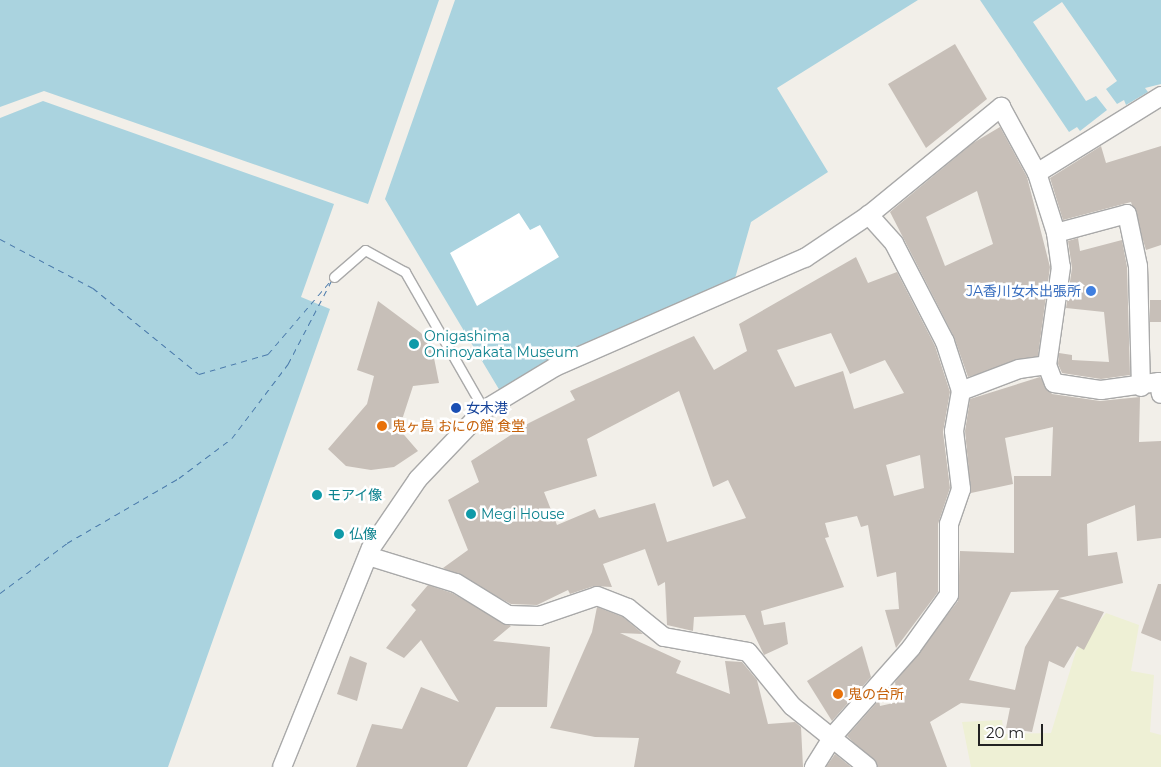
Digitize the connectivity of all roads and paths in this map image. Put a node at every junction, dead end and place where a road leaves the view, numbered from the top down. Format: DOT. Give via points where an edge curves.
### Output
graph roads {
  1 [pos="1161,96"];
  2 [pos="1037,173"];
  3 [pos="869,215"];
  4 [pos="1056,234"];
  5 [pos="334,277"];
  6 [pos="1047,365"];
  7 [pos="1141,387"];
  8 [pos="961,391"];
  9 [pos="1161,394"];
  10 [pos="484,410"];
  11 [pos="368,556"];
  12 [pos="833,736"];
  13 [pos="282,767"];
  14 [pos="814,767"];
  15 [pos="868,767"];
  1 -- 2 [label="street"];
  2 -- 3 [label="street" via="1001,107"];
  2 -- 4 [label="street"];
  3 -- 8 [label="street" via="894,242 946,342"];
  3 -- 10 [label="street" via="805,258 555,367"];
  4 -- 6 [label="street" via="1061,267"];
  4 -- 7 [label="street" via="1127,214 1138,266"];
  5 -- 10 [label="lane" via="365,250 404,272"];
  6 -- 7 [label="street" via="1054,383 1066,388"];
  6 -- 8 [label="street" via="1020,369"];
  7 -- 9 [label="street" via="1159,382"];
  8 -- 12 [label="street" via="954,431 961,489 949,524 948,595 911,648"];
  10 -- 11 [label="street" via="408,492"];
  11 -- 12 [label="street" via="456,582 508,615 539,616 597,596 628,608 664,637 748,652 792,706"];
  11 -- 13 [label="street"];
  12 -- 14 [label="street"];
  12 -- 15 [label="street"];
}
